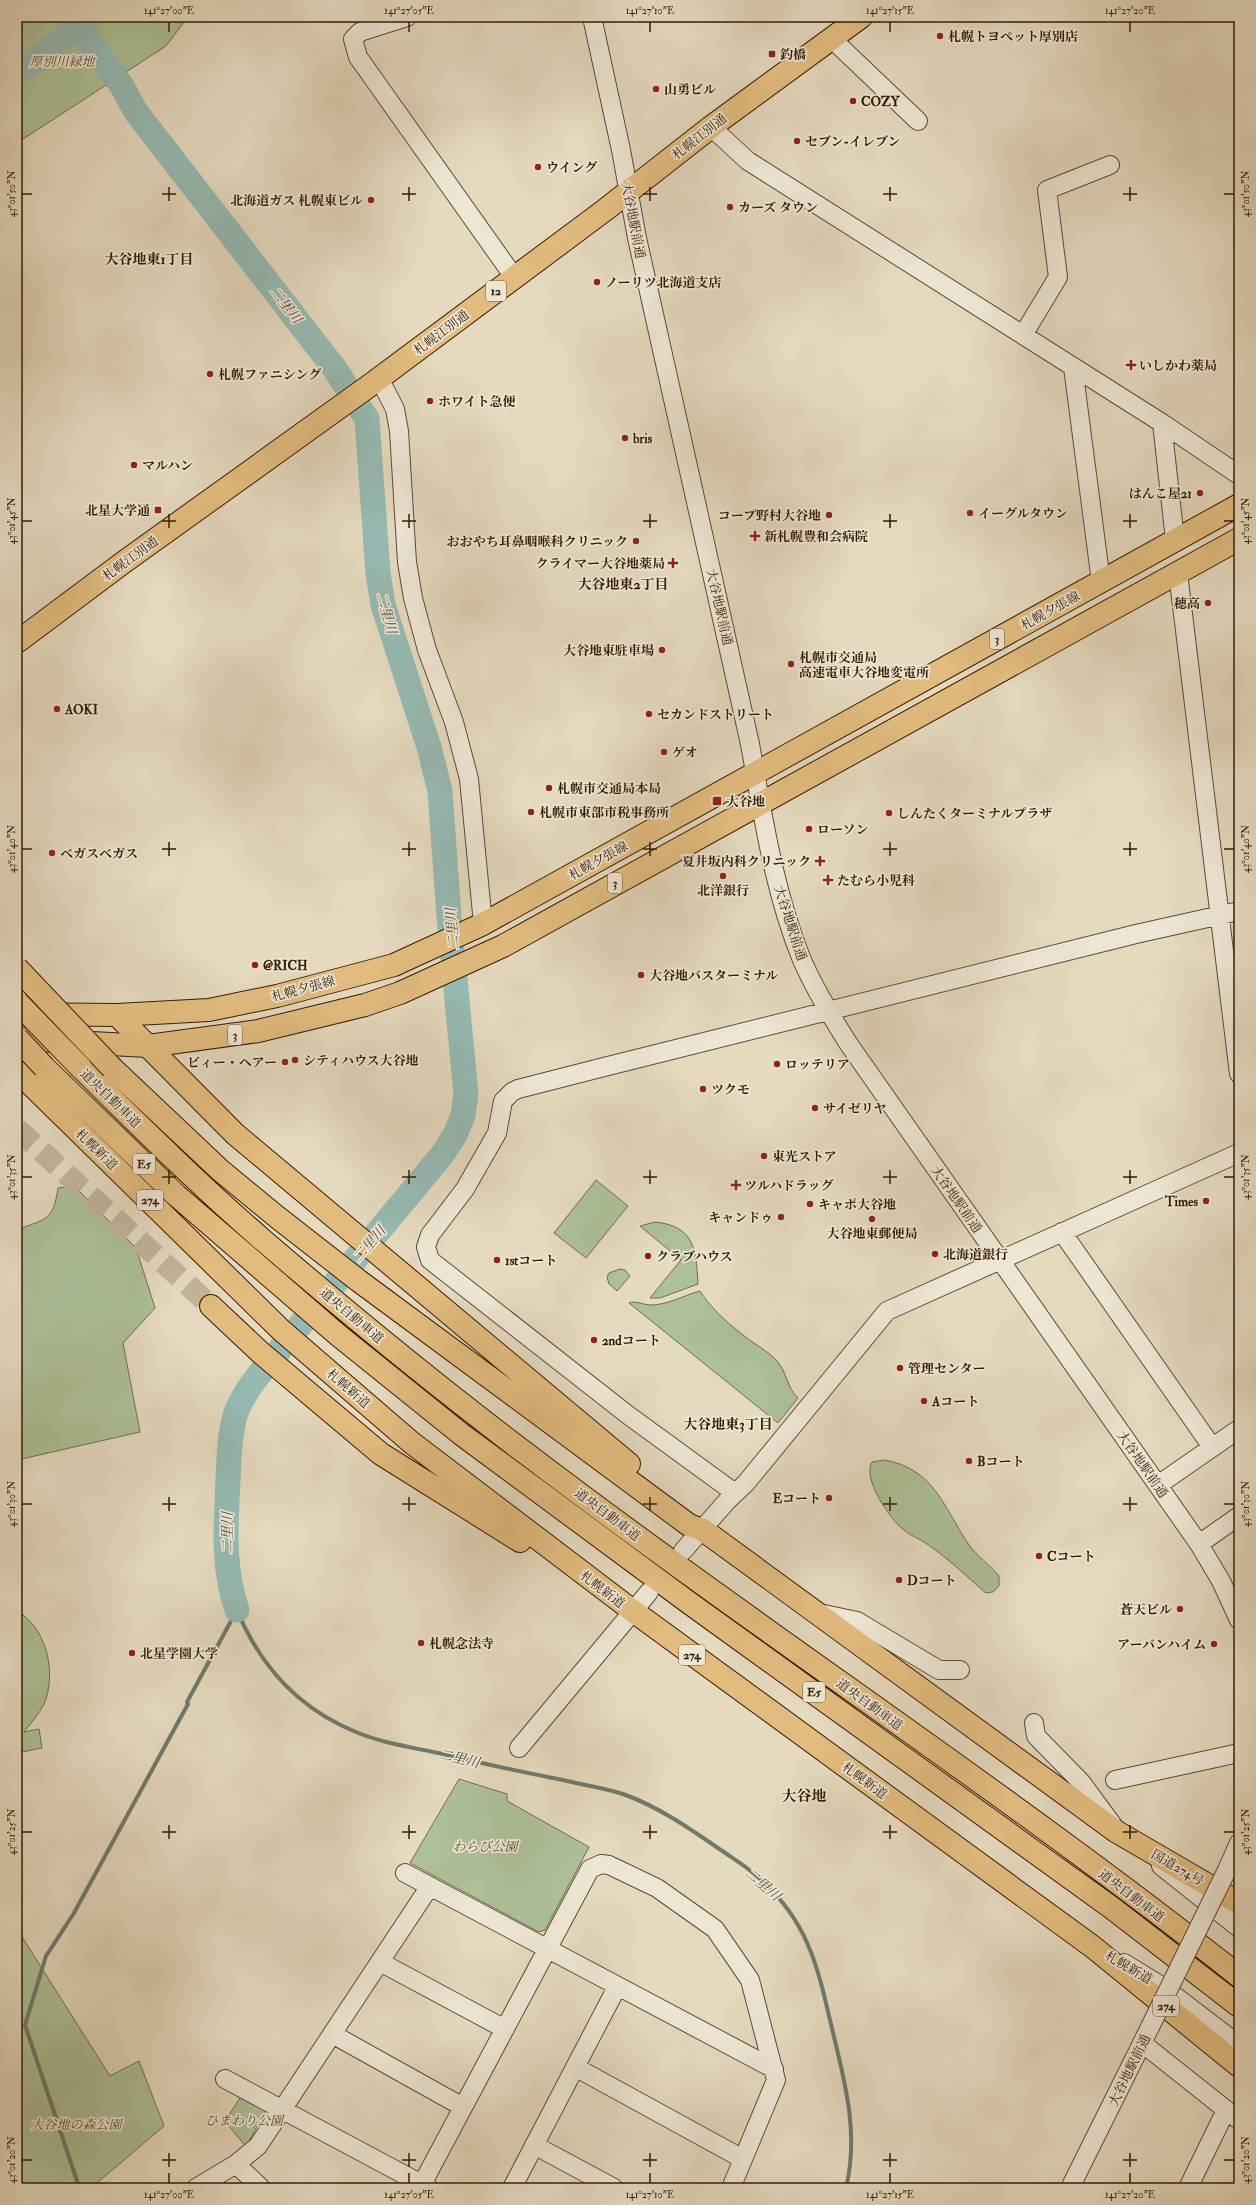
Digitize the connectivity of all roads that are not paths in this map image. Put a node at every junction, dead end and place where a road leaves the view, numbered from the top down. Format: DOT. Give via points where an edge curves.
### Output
graph roads {
  1 [pos="407,17"];
  2 [pos="592,17"];
  3 [pos="861,17"];
  4 [pos="832,39"];
  5 [pos="918,121"];
  6 [pos="711,126"];
  7 [pos="1110,165"];
  8 [pos="628,191"];
  9 [pos="514,277"];
  10 [pos="1023,335"];
  11 [pos="1073,367"];
  12 [pos="371,384"];
  13 [pos="1162,423"];
  14 [pos="1239,476"];
  15 [pos="1239,505"];
  16 [pos="1239,539"];
  17 [pos="1175,540"];
  18 [pos="1178,573"];
  19 [pos="1101,582"];
  20 [pos="17,642"];
  21 [pos="755,773"];
  22 [pos="761,803"];
  23 [pos="1218,909"];
  24 [pos="1239,911"];
  25 [pos="477,927"];
  26 [pos="17,968"];
  27 [pos="17,1002"];
  28 [pos="828,1011"];
  29 [pos="17,1014"];
  30 [pos="117,1015"];
  31 [pos="17,1039"];
  32 [pos="148,1046"];
  33 [pos="17,1071"];
  34 [pos="1239,1074"];
  35 [pos="1239,1153"];
  36 [pos="1062,1232"];
  37 [pos="999,1260"];
  38 [pos="211,1306"];
  39 [pos="1239,1429"];
  40 [pos="1212,1447"];
  41 [pos="1158,1485"];
  42 [pos="735,1493"];
  43 [pos="1239,1516"];
  44 [pos="703,1530"];
  45 [pos="1199,1544"];
  46 [pos="683,1551"];
  47 [pos="649,1592"];
  48 [pos="633,1611"];
  49 [pos="816,1612"];
  50 [pos="1239,1620"];
  51 [pos="960,1670"];
  52 [pos="1034,1723"];
  53 [pos="520,1748"];
  54 [pos="1239,1753"];
  55 [pos="1115,1780"];
  56 [pos="1117,1832"];
  57 [pos="1235,1856"];
  58 [pos="405,1873"];
  59 [pos="430,1886"];
  60 [pos="1239,1903"];
  61 [pos="1239,1928"];
  62 [pos="1093,1947"];
  63 [pos="547,1950"];
  64 [pos="380,1962"];
  65 [pos="1239,1976"];
  66 [pos="617,1987"];
  67 [pos="1239,2006"];
  68 [pos="505,2029"];
  69 [pos="332,2034"];
  70 [pos="1146,2035"];
  71 [pos="1239,2045"];
  72 [pos="1239,2066"];
  73 [pos="575,2067"];
  74 [pos="774,2069"];
  75 [pos="225,2079"];
  76 [pos="463,2107"];
  77 [pos="282,2108"];
  78 [pos="1233,2115"];
  79 [pos="534,2145"];
  80 [pos="743,2159"];
  81 [pos="236,2164"];
  82 [pos="424,2187"];
  83 [pos="196,2188"];
  84 [pos="261,2188"];
  85 [pos="512,2188"];
  86 [pos="614,2188"];
  87 [pos="731,2188"];
  88 [pos="1070,2188"];
  89 [pos="1188,2188"];
  1 -- 9 [label="street" via="360,32 354,40 354,48"];
  2 -- 8 [label="street, 大谷地駅前通"];
  3 -- 4 [label="main road, 札幌江別通 / 12"];
  4 -- 5 [label="street"];
  4 -- 6 [label="main road, 札幌江別通 / 12"];
  6 -- 8 [label="main road, 札幌江別通 / 12"];
  6 -- 10 [label="street" via="748,161"];
  7 -- 10 [label="street" via="1047,190 1058,277"];
  8 -- 9 [label="main road, 札幌江別通 / 12"];
  8 -- 21 [label="street, 大谷地駅前通"];
  9 -- 12 [label="main road, 札幌江別通 / 12"];
  10 -- 11 [label="street"];
  11 -- 13 [label="street"];
  11 -- 19 [label="street"];
  12 -- 20 [label="main road, 札幌江別通 / 12"];
  12 -- 25 [label="street" via="395,409 399,431 407,562 413,598 427,650 454,722 469,778"];
  13 -- 14 [label="street"];
  13 -- 17 [label="street"];
  15 -- 17 [label="main road, 札幌夕張線 / 3"];
  16 -- 18 [label="main road, 3"];
  17 -- 19 [label="main road, 札幌夕張線 / 3"];
  18 -- 22 [label="main road, 3"];
  18 -- 23 [label="street"];
  19 -- 21 [label="main road, 札幌夕張線 / 3"];
  21 -- 22 [label="street, 大谷地駅前通"];
  21 -- 25 [label="main road, 札幌夕張線 / 3"];
  22 -- 28 [label="street, 大谷地駅前通" via="788,921"];
  22 -- 32 [label="main road, 3" via="444,974 365,1004 314,1018 244,1033"];
  23 -- 24 [label="street"];
  23 -- 28 [label="street"];
  23 -- 34 [label="street"];
  25 -- 30 [label="main road, 札幌夕張線 / 3" via="394,965 277,996 204,1011"];
  26 -- 44 [label="main road, bridge" via="112,1068 220,1170 337,1264 689,1525"];
  27 -- 65 [label="main road, 道央自動車道 / E5, bridge" via="168,1154 262,1240 404,1358 664,1556 1058,1839"];
  28 -- 37 [label="street, 大谷地駅前通"];
  28 -- 42 [label="street" via="512,1092 503,1101 497,1133 465,1188 427,1240 426,1247 430,1260 628,1415"];
  29 -- 30 [label="main road, 札幌夕張線 / 3"];
  30 -- 32 [label="main road"];
  31 -- 32 [label="main road, 3"];
  31 -- 67 [label="main road, 道央自動車道 / E5, bridge" via="176,1195 338,1335 462,1434 1099,1899"];
  32 -- 44 [label="main road" via="235,1134 696,1520"];
  33 -- 48 [label="main road, 札幌新道 / 274" via="303,1349 412,1443"];
  35 -- 36 [label="street"];
  36 -- 37 [label="street"];
  36 -- 40 [label="street"];
  37 -- 41 [label="street, 大谷地駅前通"];
  37 -- 42 [label="street" via="886,1311 746,1483"];
  38 -- 48 [label="main road, 274" via="261,1353 381,1454"];
  39 -- 40 [label="street"];
  40 -- 41 [label="street"];
  41 -- 45 [label="street, 大谷地駅前通"];
  42 -- 44 [label="street"];
  43 -- 45 [label="street"];
  44 -- 46 [label="street"];
  44 -- 49 [label="main road"];
  45 -- 50 [label="street, 大谷地駅前通" via="1221,1581"];
  47 -- 48 [label="street"];
  48 -- 53 [label="street"];
  48 -- 62 [label="main road, 札幌新道 / 274"];
  49 -- 51 [label="street" via="857,1621 939,1670"];
  49 -- 56 [label="main road"];
  52 -- 56 [label="street" via="1036,1736 1081,1782"];
  54 -- 55 [label="street"];
  56 -- 60 [label="main road, 国道274号"];
  56 -- 61 [label="street"];
  57 -- 70 [label="street, 大谷地駅前通, bridge"];
  58 -- 59 [label="street"];
  59 -- 63 [label="street"];
  59 -- 64 [label="street"];
  62 -- 71 [label="street, 札幌新道" via="1134,1968 1163,1987"];
  62 -- 72 [label="main road, 274"];
  63 -- 66 [label="street"];
  63 -- 68 [label="street"];
  63 -- 74 [label="street" via="590,1869 595,1866 609,1865 657,1888 715,1929 750,1980"];
  64 -- 68 [label="street"];
  64 -- 69 [label="street"];
  66 -- 73 [label="street"];
  66 -- 74 [label="street"];
  68 -- 76 [label="street"];
  69 -- 76 [label="street"];
  69 -- 77 [label="street"];
  70 -- 78 [label="street"];
  70 -- 88 [label="street, 大谷地駅前通"];
  73 -- 79 [label="street"];
  73 -- 80 [label="street"];
  74 -- 80 [label="street" via="776,2080"];
  75 -- 77 [label="street"];
  76 -- 82 [label="street"];
  77 -- 81 [label="street" via="258,2146"];
  77 -- 82 [label="street"];
  78 -- 89 [label="street"];
  79 -- 85 [label="street"];
  79 -- 86 [label="street"];
  80 -- 87 [label="street"];
  81 -- 83 [label="street"];
  81 -- 84 [label="street"];
}
